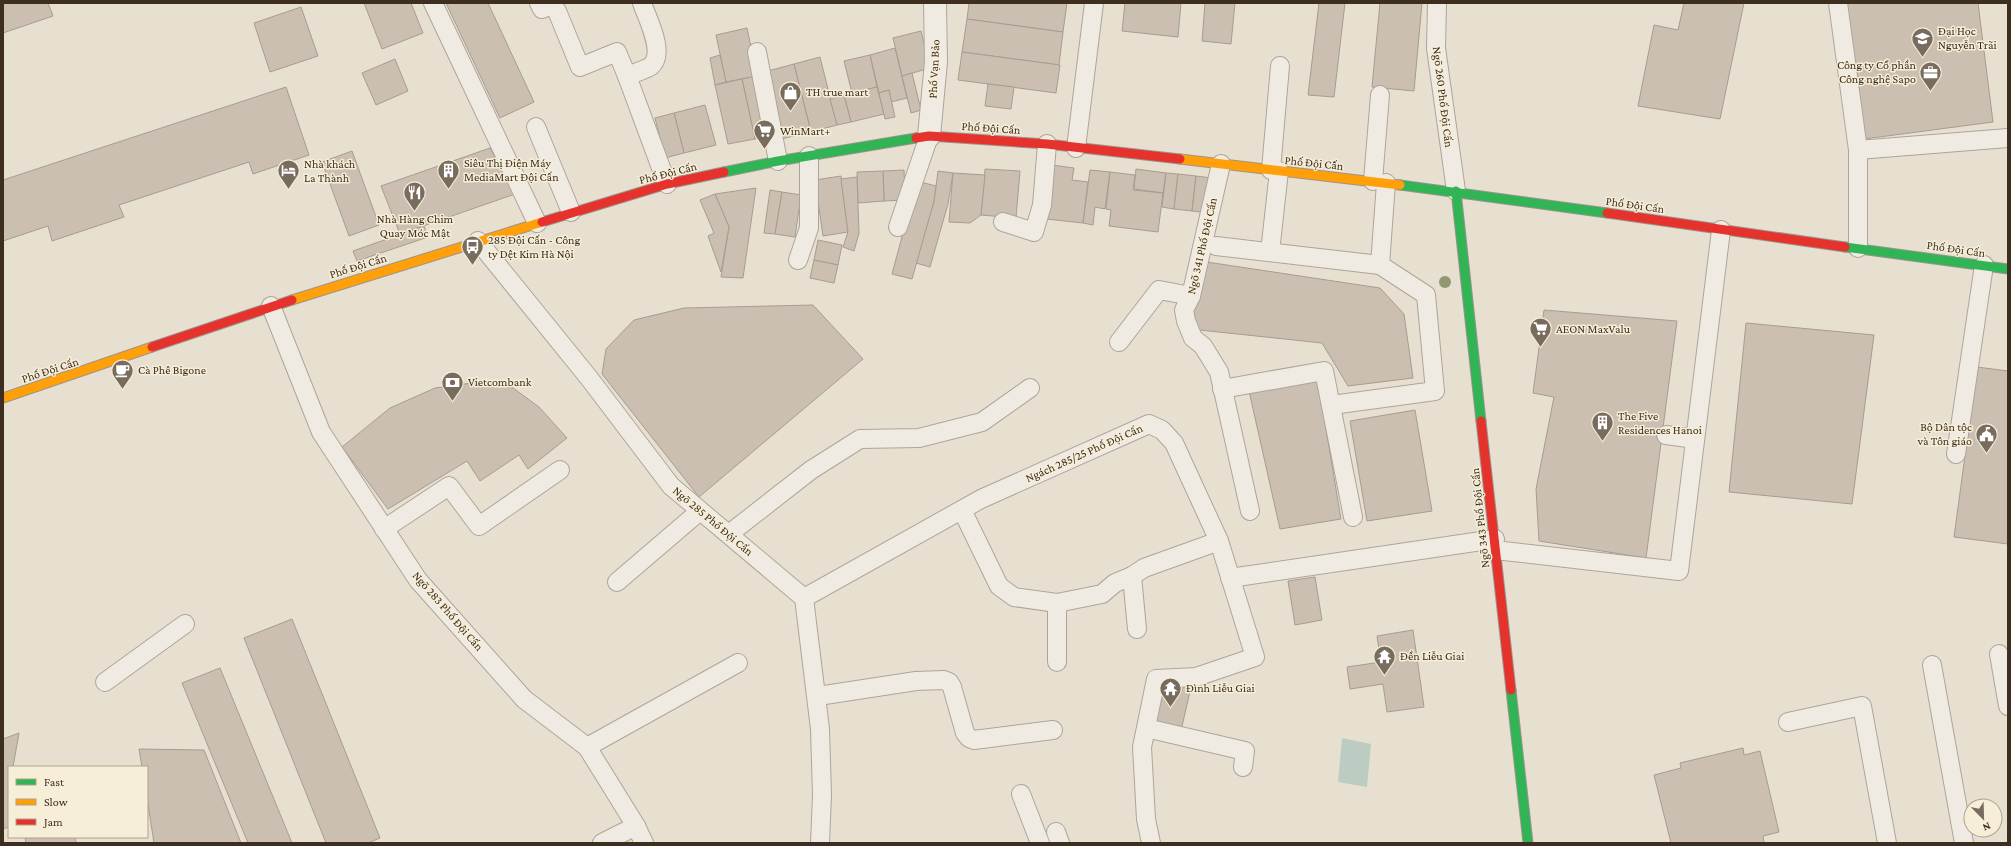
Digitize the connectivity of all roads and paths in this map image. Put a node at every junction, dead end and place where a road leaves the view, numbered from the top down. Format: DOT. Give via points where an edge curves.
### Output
graph roads {
  1 [pos="433,3"];
  2 [pos="539,3"];
  3 [pos="642,3"];
  4 [pos="935,3"];
  5 [pos="1094,3"];
  6 [pos="1437,3"];
  7 [pos="1838,3"];
  8 [pos="757,52"];
  9 [pos="1280,66"];
  10 [pos="628,76"];
  11 [pos="1380,94"];
  12 [pos="536,127"];
  13 [pos="929,136"];
  14 [pos="2008,138"];
  15 [pos="1047,144"];
  16 [pos="1076,148"];
  17 [pos="1858,150"];
  18 [pos="809,156"];
  19 [pos="778,161"];
  20 [pos="1221,164"];
  21 [pos="1275,170"];
  22 [pos="1380,182"];
  23 [pos="667,184"];
  24 [pos="1456,190"];
  25 [pos="571,212"];
  26 [pos="1003,222"];
  27 [pos="536,223"];
  28 [pos="898,227"];
  29 [pos="1721,230"];
  30 [pos="478,242"];
  31 [pos="1216,246"];
  32 [pos="1858,248"];
  33 [pos="1270,252"];
  34 [pos="798,260"];
  35 [pos="1380,265"];
  36 [pos="1984,265"];
  37 [pos="2008,269"];
  38 [pos="1191,296"];
  39 [pos="271,306"];
  40 [pos="1119,342"];
  41 [pos="1030,388"];
  42 [pos="1222,389"];
  43 [pos="3,398"];
  44 [pos="1332,405"];
  45 [pos="1666,436"];
  46 [pos="1695,439"];
  47 [pos="1956,454"];
  48 [pos="560,470"];
  49 [pos="962,510"];
  50 [pos="700,511"];
  51 [pos="1250,511"];
  52 [pos="1353,516"];
  53 [pos="384,528"];
  54 [pos="729,534"];
  55 [pos="1219,541"];
  56 [pos="1495,544"];
  57 [pos="1132,576"];
  58 [pos="1230,578"];
  59 [pos="617,582"];
  60 [pos="804,598"];
  61 [pos="1057,603"];
  62 [pos="184,624"];
  63 [pos="1138,628"];
  64 [pos="1999,654"];
  65 [pos="1057,662"];
  66 [pos="738,663"];
  67 [pos="1932,664"];
  68 [pos="105,682"];
  69 [pos="818,696"];
  70 [pos="2008,706"];
  71 [pos="1788,722"];
  72 [pos="1146,728"];
  73 [pos="1053,730"];
  74 [pos="587,747"];
  75 [pos="1243,767"];
  76 [pos="1021,794"];
  77 [pos="636,826"];
  78 [pos="602,843"];
  79 [pos="644,843"];
  80 [pos="820,843"];
  81 [pos="1040,843"];
  82 [pos="1151,843"];
  83 [pos="1528,843"];
  84 [pos="1887,843"];
  85 [pos="1964,843"];
  1 -- 27 [label="lane"];
  2 -- 10 [label="lane" via="542,9 550,6 557,11 580,67 617,52"];
  3 -- 10 [label="lane" via="656,43 657,56 651,66"];
  4 -- 13 [label="street, Phố Vạn Bảo" via="936,62"];
  5 -- 16 [label="lane"];
  6 -- 24 [label="lane, Ngõ 260 Phố Đội Cấn" via="1436,48"];
  7 -- 17 [label="lane"];
  8 -- 19 [label="lane"];
  9 -- 21 [label="lane"];
  10 -- 23 [label="lane"];
  11 -- 22 [label="lane"];
  12 -- 25 [label="lane"];
  13 -- 15 [label="street, Phố Đội Cấn"];
  13 -- 18 [label="street, Phố Đội Cấn"];
  13 -- 28 [label="lane"];
  14 -- 17 [label="lane"];
  15 -- 16 [label="street, Phố Đội Cấn"];
  15 -- 26 [label="lane" via="1042,205 1034,232"];
  16 -- 20 [label="street, Phố Đội Cấn"];
  17 -- 32 [label="lane"];
  18 -- 19 [label="street, Phố Đội Cấn"];
  18 -- 34 [label="lane" via="809,228"];
  19 -- 23 [label="street, Phố Đội Cấn"];
  20 -- 21 [label="street, Phố Đội Cấn"];
  20 -- 38 [label="lane, Ngõ 341 Phố Đội Cấn"];
  21 -- 22 [label="street, Phố Đội Cấn"];
  21 -- 33 [label="lane"];
  22 -- 24 [label="street, Phố Đội Cấn"];
  22 -- 35 [label="lane"];
  23 -- 25 [label="street, Phố Đội Cấn"];
  24 -- 29 [label="street, Phố Đội Cấn"];
  24 -- 56 [label="street, Ngõ 343 Phố Đội Cấn"];
  25 -- 27 [label="street, Phố Đội Cấn"];
  27 -- 30 [label="street, Phố Đội Cấn"];
  29 -- 32 [label="street, Phố Đội Cấn"];
  29 -- 46 [label="lane"];
  30 -- 39 [label="street, Phố Đội Cấn"];
  30 -- 50 [label="lane, Ngõ 285 Phố Đội Cấn" via="589,378 671,486"];
  31 -- 33 [label="lane"];
  32 -- 36 [label="street, Phố Đội Cấn"];
  33 -- 35 [label="lane"];
  35 -- 44 [label="lane" via="1426,296 1436,391"];
  36 -- 37 [label="street, Phố Đội Cấn"];
  36 -- 47 [label="lane"];
  38 -- 40 [label="lane" via="1159,290"];
  38 -- 42 [label="lane, Ngõ 341 Phố Đội Cấn" via="1184,310 1188,328 1219,372"];
  39 -- 43 [label="street, Phố Đội Cấn"];
  39 -- 53 [label="lane, Ngõ 283 Phố Đội Cấn" via="321,432"];
  41 -- 54 [label="lane" via="982,422 919,438 860,439 811,470"];
  42 -- 44 [label="lane" via="1324,371"];
  42 -- 51 [label="lane, Ngõ 341 Phố Đội Cấn"];
  44 -- 52 [label="lane"];
  45 -- 46 [label="lane"];
  46 -- 56 [label="lane" via="1679,571"];
  48 -- 53 [label="lane" via="479,526 448,486"];
  49 -- 55 [label="lane, Ngách 285/25 Phố Đội Cấn" via="981,499 1149,424 1162,430 1174,443"];
  49 -- 60 [label="lane, Ngách 285/25 Phố Đội Cấn"];
  49 -- 61 [label="lane" via="1000,586 1014,597"];
  50 -- 54 [label="lane, Ngõ 285 Phố Đội Cấn"];
  50 -- 59 [label="lane"];
  53 -- 74 [label="lane, Ngõ 283 Phố Đội Cấn" via="418,580 524,699"];
  54 -- 60 [label="lane, Ngõ 285 Phố Đội Cấn"];
  55 -- 57 [label="lane" via="1144,568"];
  55 -- 58 [label="lane, Ngách 285/25 Phố Đội Cấn"];
  56 -- 58 [label="lane"];
  56 -- 83 [label="street, Ngõ 343 Phố Đội Cấn"];
  57 -- 61 [label="lane" via="1115,583 1102,594"];
  57 -- 63 [label="lane"];
  58 -- 72 [label="lane, Ngách 285/25 Phố Đội Cấn" via="1254,657 1196,677 1156,679"];
  60 -- 69 [label="lane"];
  61 -- 65 [label="lane"];
  62 -- 68 [label="lane"];
  64 -- 70 [label="lane"];
  66 -- 74 [label="lane"];
  67 -- 85 [label="lane"];
  69 -- 73 [label="lane" via="916,681 944,680 952,687 965,733 969,738 974,740"];
  69 -- 80 [label="lane"];
  71 -- 84 [label="lane" via="1862,706"];
  72 -- 75 [label="lane" via="1245,751"];
  72 -- 82 [label="lane" via="1142,747 1146,819"];
  74 -- 77 [label="lane, Ngõ 283 Phố Đội Cấn"];
  76 -- 81 [label="lane"];
  77 -- 78 [label="lane"];
  77 -- 79 [label="lane, Ngõ 283 Phố Đội Cấn"];
}
